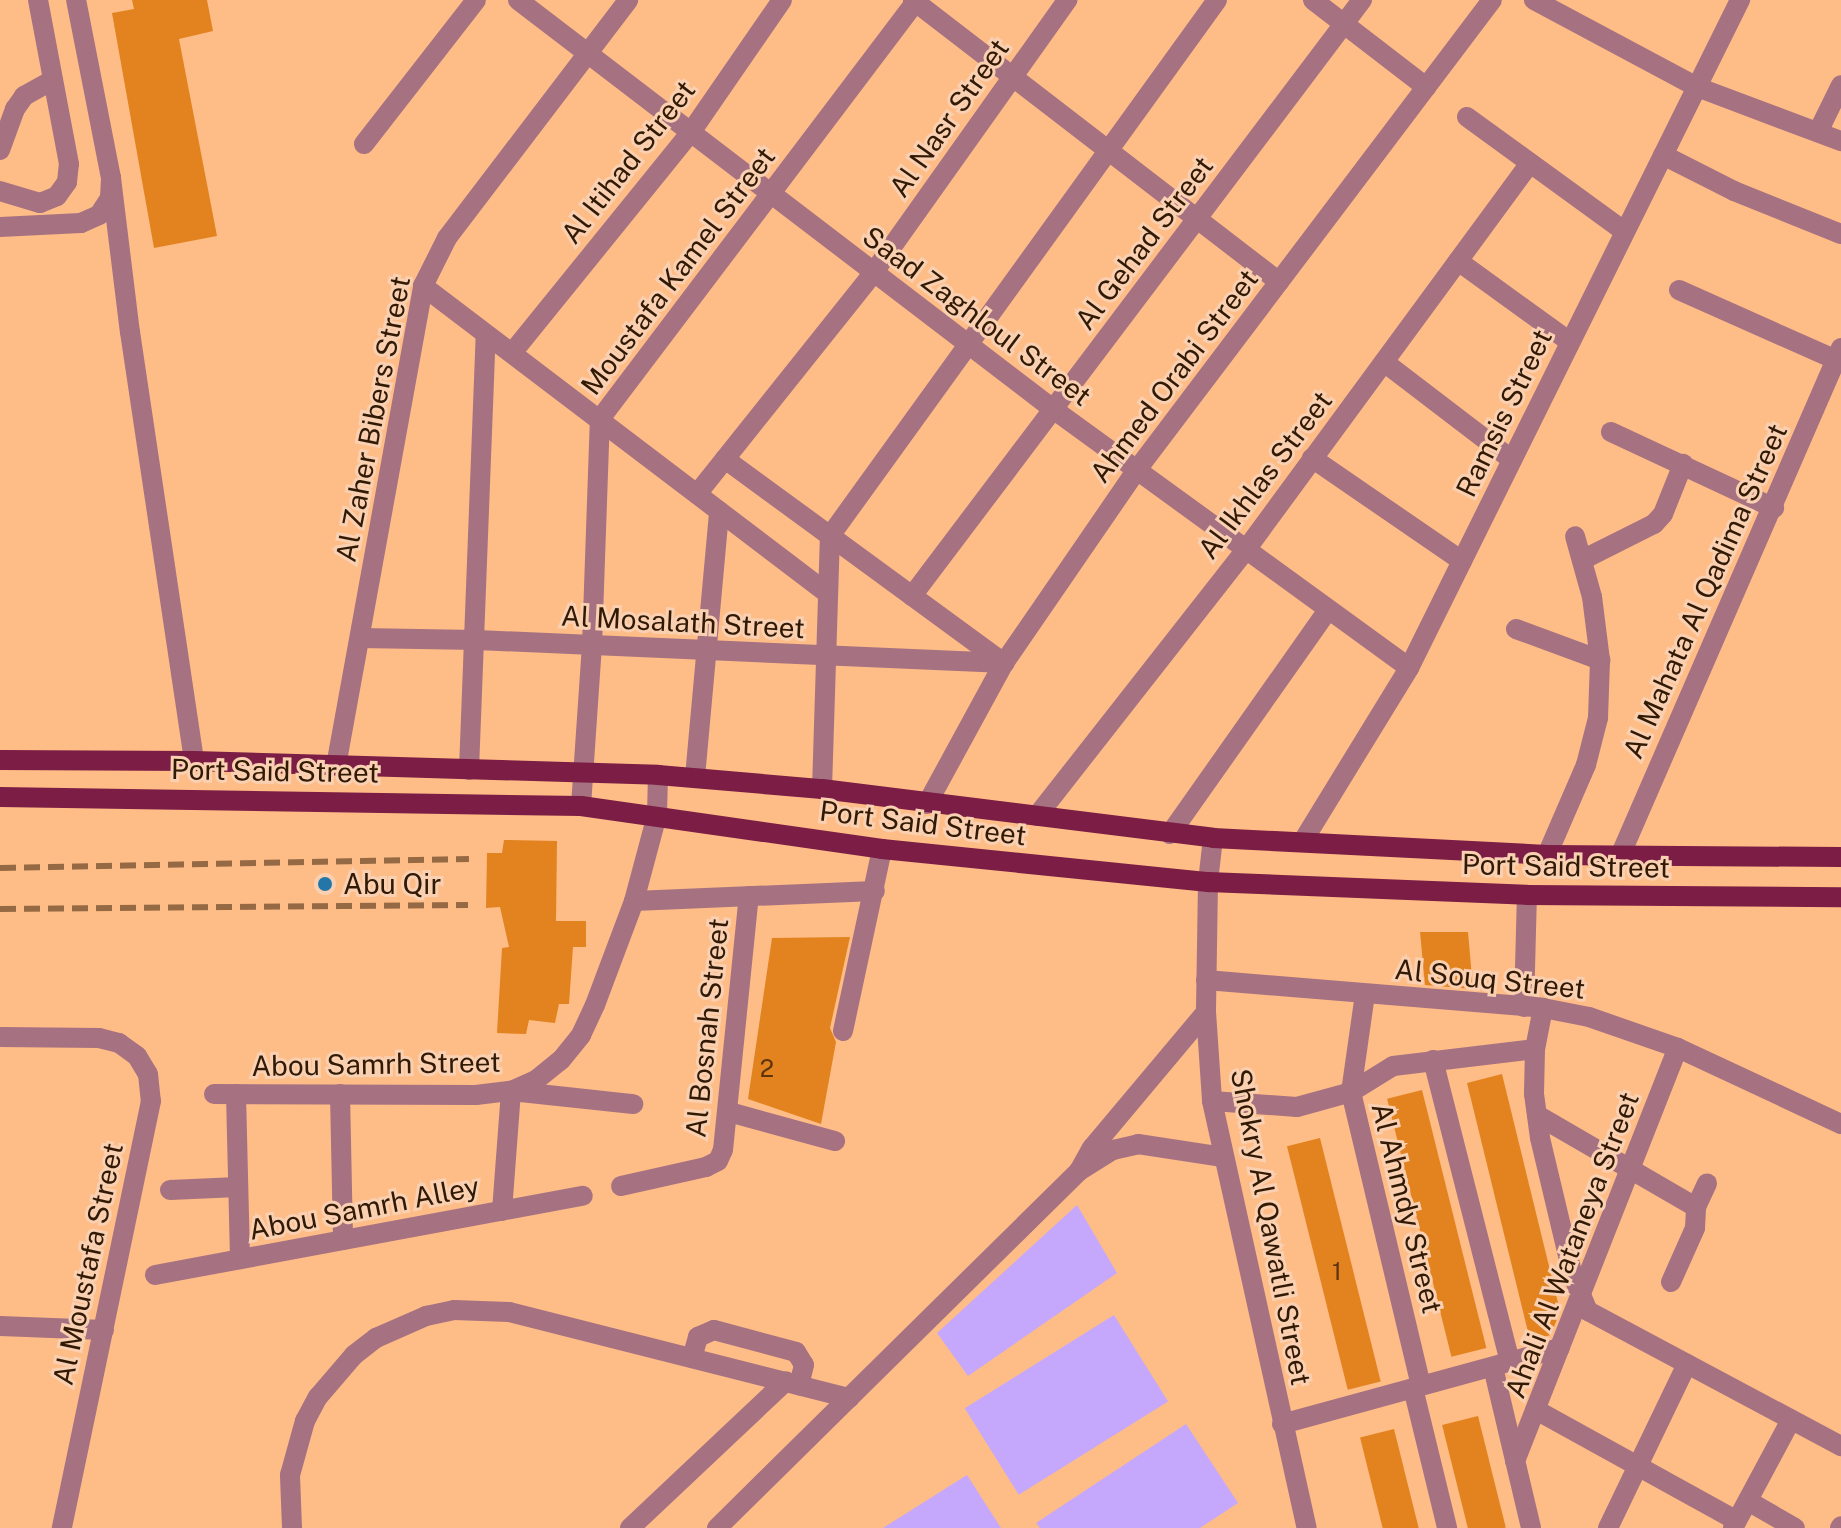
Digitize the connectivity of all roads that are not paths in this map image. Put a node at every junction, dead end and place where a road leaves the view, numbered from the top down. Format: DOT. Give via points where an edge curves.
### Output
graph roads {
  1 [pos="38,0"];
  2 [pos="76,0"];
  3 [pos="476,0"];
  4 [pos="518,0"];
  5 [pos="628,0"];
  6 [pos="782,0"];
  7 [pos="1067,0"];
  8 [pos="1217,0"];
  9 [pos="1313,0"];
  10 [pos="1362,0"];
  11 [pos="1492,0"];
  12 [pos="1534,0"];
  13 [pos="915,1"];
  14 [pos="1736,1"];
  15 [pos="1345,25"];
  16 [pos="587,53"];
  17 [pos="1014,77"];
  18 [pos="53,80"];
  19 [pos="1841,85"];
  20 [pos="1426,87"];
  21 [pos="1697,87"];
  22 [pos="1467,117"];
  23 [pos="691,132"];
  24 [pos="1818,132"];
  25 [pos="1841,141"];
  26 [pos="364,144"];
  27 [pos="0,150"];
  28 [pos="1108,150"];
  29 [pos="1663,155"];
  30 [pos="1530,163"];
  31 [pos="111,178"];
  32 [pos="0,191"];
  33 [pos="771,194"];
  34 [pos="57,196"];
  35 [pos="1197,219"];
  36 [pos="81,223"];
  37 [pos="0,227"];
  38 [pos="1625,232"];
  39 [pos="1841,234"];
  40 [pos="1458,261"];
  41 [pos="874,272"];
  42 [pos="1279,282"];
  43 [pos="423,286"];
  44 [pos="1679,290"];
  45 [pos="486,337"];
  46 [pos="1570,342"];
  47 [pos="967,344"];
  48 [pos="512,353"];
  49 [pos="1839,354"];
  50 [pos="1384,362"];
  51 [pos="1053,409"];
  52 [pos="600,419"];
  53 [pos="1611,432"];
  54 [pos="1312,458"];
  55 [pos="725,459"];
  56 [pos="1512,460"];
  57 [pos="1683,464"];
  58 [pos="1136,471"];
  59 [pos="697,494"];
  60 [pos="1774,508"];
  61 [pos="719,511"];
  62 [pos="830,536"];
  63 [pos="1575,536"];
  64 [pos="1245,551"];
  65 [pos="1582,560"];
  66 [pos="1462,561"];
  67 [pos="827,593"];
  68 [pos="912,596"];
  69 [pos="1328,610"];
  70 [pos="1516,629"];
  71 [pos="360,638"];
  72 [pos="477,640"];
  73 [pos="592,645"];
  74 [pos="705,651"];
  75 [pos="825,657"];
  76 [pos="1600,660"];
  77 [pos="1004,663"];
  78 [pos="1409,668"];
  79 [pos="0,760"];
  80 [pos="194,761"];
  81 [pos="336,766"];
  82 [pos="469,770"];
  83 [pos="583,772"];
  84 [pos="658,775"];
  85 [pos="695,777"];
  86 [pos="822,789"];
  87 [pos="0,797"];
  88 [pos="197,798"];
  89 [pos="927,804"];
  90 [pos="581,806"];
  91 [pos="657,815"];
  92 [pos="1037,816"];
  93 [pos="1170,834"];
  94 [pos="1213,838"];
  95 [pos="1303,841"];
  96 [pos="882,849"];
  97 [pos="1547,855"];
  98 [pos="1620,856"];
  99 [pos="1841,857"];
  100 [pos="1208,882"];
  101 [pos="875,891"];
  102 [pos="1527,895"];
  103 [pos="749,896"];
  104 [pos="1841,897"];
  105 [pos="634,901"];
  106 [pos="1206,980"];
  107 [pos="1365,994"];
  108 [pos="1533,1007"];
  109 [pos="1206,1012"];
  110 [pos="843,1031"];
  111 [pos="0,1037"];
  112 [pos="1678,1048"];
  113 [pos="1535,1049"];
  114 [pos="1433,1060"];
  115 [pos="511,1091"];
  116 [pos="1351,1092"];
  117 [pos="214,1094"];
  118 [pos="236,1094"];
  119 [pos="340,1094"];
  120 [pos="1212,1101"];
  121 [pos="633,1104"];
  122 [pos="729,1112"];
  123 [pos="1537,1115"];
  124 [pos="1841,1124"];
  125 [pos="835,1141"];
  126 [pos="1223,1157"];
  127 [pos="1631,1169"];
  128 [pos="1079,1171"];
  129 [pos="1707,1183"];
  130 [pos="621,1186"];
  131 [pos="238,1187"];
  132 [pos="170,1190"];
  133 [pos="583,1196"];
  134 [pos="1696,1207"];
  135 [pos="502,1211"];
  136 [pos="343,1240"];
  137 [pos="240,1259"];
  138 [pos="155,1275"];
  139 [pos="1671,1282"];
  140 [pos="1580,1298"];
  141 [pos="0,1326"];
  142 [pos="104,1330"];
  143 [pos="1560,1348"];
  144 [pos="692,1358"];
  145 [pos="1501,1364"];
  146 [pos="1687,1364"];
  147 [pos="793,1383"];
  148 [pos="1417,1387"];
  149 [pos="849,1398"];
  150 [pos="1538,1411"];
  151 [pos="1791,1420"];
  152 [pos="1282,1424"];
  153 [pos="1841,1446"];
  154 [pos="1515,1461"];
  155 [pos="1638,1466"];
  156 [pos="1748,1501"];
  157 [pos="1735,1525"];
  158 [pos="62,1528"];
  159 [pos="292,1528"];
  160 [pos="630,1528"];
  161 [pos="717,1528"];
  162 [pos="1307,1528"];
  163 [pos="1447,1528"];
  164 [pos="1531,1528"];
  165 [pos="1608,1528"];
  166 [pos="1795,1528"];
  1 -- 18 [label="street"];
  2 -- 31 [label="street"];
  3 -- 26 [label="street"];
  4 -- 16 [label="street, Saad Zaghloul Street"];
  5 -- 16 [label="street, Al Zaher Bibers Street"];
  6 -- 23 [label="street, Al Itihad Street"];
  7 -- 17 [label="street, Al Nasr Street"];
  8 -- 28 [label="street"];
  9 -- 15 [label="street"];
  10 -- 15 [label="street, Al Gehad Street"];
  11 -- 20 [label="street, Ahmed Orabi Street"];
  12 -- 21 [label="street"];
  13 -- 17 [label="street"];
  13 -- 33 [label="street, Moustafa Kamel Street"];
  14 -- 21 [label="street, Ramsis Street"];
  15 -- 20 [label="street"];
  15 -- 35 [label="street, Al Gehad Street"];
  16 -- 23 [label="street, Saad Zaghloul Street"];
  16 -- 43 [label="street, Al Zaher Bibers Street" via="447,238"];
  17 -- 28 [label="street"];
  17 -- 41 [label="street, Al Nasr Street"];
  18 -- 27 [label="street" via="24,96"];
  18 -- 34 [label="street" via="69,164 67,182"];
  19 -- 24 [label="street"];
  20 -- 42 [label="street, Ahmed Orabi Street"];
  21 -- 24 [label="street"];
  21 -- 29 [label="street, Ramsis Street"];
  22 -- 30 [label="street"];
  23 -- 33 [label="street, Saad Zaghloul Street"];
  23 -- 48 [label="street, Al Itihad Street"];
  24 -- 25 [label="street"];
  28 -- 35 [label="street"];
  28 -- 47 [label="street"];
  29 -- 38 [label="street, Ramsis Street"];
  29 -- 39 [label="street" via="1734,191"];
  30 -- 38 [label="street"];
  30 -- 40 [label="street, Al Ikhlas Street"];
  31 -- 36 [label="street" via="110,198 99,215"];
  31 -- 80 [label="street"];
  32 -- 34 [label="street" via="40,203"];
  33 -- 41 [label="street, Saad Zaghloul Street"];
  33 -- 52 [label="street, Moustafa Kamel Street"];
  34 -- 36 [label="street"];
  35 -- 42 [label="street"];
  35 -- 51 [label="street, Al Gehad Street"];
  36 -- 37 [label="street"];
  38 -- 46 [label="street, Ramsis Street"];
  40 -- 46 [label="street"];
  40 -- 50 [label="street, Al Ikhlas Street"];
  41 -- 47 [label="street, Saad Zaghloul Street"];
  41 -- 55 [label="street, Al Nasr Street"];
  42 -- 58 [label="street, Ahmed Orabi Street"];
  43 -- 45 [label="street"];
  43 -- 71 [label="street, Al Zaher Bibers Street"];
  44 -- 49 [label="street"];
  45 -- 48 [label="street"];
  45 -- 72 [label="street"];
  46 -- 56 [label="street, Ramsis Street"];
  47 -- 51 [label="street, Saad Zaghloul Street"];
  47 -- 62 [label="street"];
  48 -- 52 [label="street"];
  49 -- 60 [label="street, Al Mahata Al Qadima Street"];
  50 -- 54 [label="street, Al Ikhlas Street"];
  50 -- 56 [label="street"];
  51 -- 58 [label="street, Saad Zaghloul Street"];
  51 -- 68 [label="street, Al Gehad Street"];
  52 -- 59 [label="street"];
  52 -- 73 [label="street, Moustafa Kamel Street"];
  53 -- 57 [label="street"];
  54 -- 64 [label="street, Al Ikhlas Street"];
  54 -- 66 [label="street"];
  55 -- 59 [label="street, Al Nasr Street"];
  55 -- 62 [label="street"];
  56 -- 66 [label="street, Ramsis Street"];
  57 -- 60 [label="street"];
  57 -- 65 [label="street" via="1654,524"];
  58 -- 64 [label="street, Saad Zaghloul Street"];
  58 -- 77 [label="street, Ahmed Orabi Street"];
  59 -- 61 [label="street"];
  60 -- 98 [label="street, Al Mahata Al Qadima Street"];
  61 -- 67 [label="street"];
  61 -- 74 [label="street"];
  62 -- 67 [label="street"];
  62 -- 68 [label="street"];
  63 -- 65 [label="street"];
  64 -- 69 [label="street, Saad Zaghloul Street"];
  64 -- 92 [label="street, Al Ikhlas Street"];
  65 -- 76 [label="street"];
  66 -- 78 [label="street, Ramsis Street"];
  67 -- 75 [label="street"];
  68 -- 77 [label="street"];
  69 -- 78 [label="street, Saad Zaghloul Street"];
  69 -- 93 [label="street"];
  70 -- 76 [label="street"];
  71 -- 72 [label="street, Al Mosalath Street"];
  71 -- 81 [label="street, Al Zaher Bibers Street"];
  72 -- 73 [label="street, Al Mosalath Street"];
  72 -- 82 [label="street"];
  73 -- 74 [label="street, Al Mosalath Street"];
  73 -- 83 [label="street, Moustafa Kamel Street"];
  74 -- 75 [label="street, Al Mosalath Street"];
  74 -- 85 [label="street"];
  75 -- 77 [label="street, Al Mosalath Street"];
  75 -- 86 [label="street"];
  76 -- 97 [label="street" via="1598,718 1586,765"];
  77 -- 89 [label="street, Ahmed Orabi Street"];
  78 -- 95 [label="street, Ramsis Street"];
  79 -- 80 [label="main road, Port Said Street"];
  80 -- 81 [label="main road, Port Said Street"];
  80 -- 88 [label="main road"];
  81 -- 82 [label="main road, Port Said Street"];
  82 -- 83 [label="main road, Port Said Street"];
  83 -- 84 [label="main road, Port Said Street"];
  83 -- 90 [label="street, Moustafa Kamel Street"];
  84 -- 85 [label="main road, Port Said Street"];
  84 -- 91 [label="street, Abou Samrh Street"];
  85 -- 86 [label="main road, Port Said Street"];
  86 -- 89 [label="main road, Port Said Street"];
  87 -- 88 [label="main road, Port Said Street"];
  88 -- 90 [label="main road, Port Said Street"];
  89 -- 92 [label="main road, Port Said Street"];
  90 -- 91 [label="main road, Port Said Street"];
  91 -- 96 [label="main road, Port Said Street"];
  91 -- 105 [label="street, Abou Samrh Street"];
  92 -- 93 [label="main road, Port Said Street"];
  93 -- 94 [label="main road, Port Said Street"];
  94 -- 95 [label="main road, Port Said Street"];
  94 -- 100 [label="street, Shokry Al Qawatli Street"];
  95 -- 97 [label="main road, Port Said Street"];
  96 -- 100 [label="main road, Port Said Street"];
  96 -- 101 [label="street"];
  97 -- 98 [label="main road, Port Said Street"];
  98 -- 99 [label="main road, Port Said Street"];
  100 -- 102 [label="main road, Port Said Street"];
  100 -- 106 [label="street, Shokry Al Qawatli Street"];
  101 -- 103 [label="street"];
  101 -- 110 [label="street"];
  102 -- 104 [label="main road, Port Said Street"];
  102 -- 108 [label="street"];
  103 -- 105 [label="street"];
  103 -- 122 [label="street, Al Bosnah Street"];
  105 -- 115 [label="street, Abou Samrh Street" via="581,1035 536,1080"];
  106 -- 107 [label="street, Al Souq Street"];
  106 -- 109 [label="street, Shokry Al Qawatli Street"];
  107 -- 108 [label="street, Al Souq Street"];
  107 -- 116 [label="street, Al Ahmdy Street"];
  108 -- 112 [label="street, Al Souq Street" via="1634,1030"];
  108 -- 113 [label="street"];
  109 -- 120 [label="street, Shokry Al Qawatli Street"];
  109 -- 128 [label="street" via="1092,1148"];
  111 -- 142 [label="street, Al Moustafa Street" via="99,1038 119,1043 137,1056 148,1074 151,1101"];
  112 -- 124 [label="street, Al Souq Street"];
  112 -- 127 [label="street, Ahali Al Wataneya Street"];
  113 -- 114 [label="street"];
  113 -- 123 [label="street"];
  114 -- 116 [label="street" via="1393,1066"];
  114 -- 145 [label="street"];
  115 -- 119 [label="street, Abou Samrh Street"];
  115 -- 121 [label="street"];
  115 -- 135 [label="street"];
  116 -- 120 [label="street" via="1297,1107"];
  116 -- 148 [label="street, Al Ahmdy Street"];
  117 -- 118 [label="street, Abou Samrh Street"];
  118 -- 119 [label="street, Abou Samrh Street"];
  118 -- 131 [label="street"];
  119 -- 136 [label="street"];
  120 -- 126 [label="street, Shokry Al Qawatli Street"];
  122 -- 125 [label="street"];
  122 -- 130 [label="street, Al Bosnah Street" via="718,1161"];
  123 -- 127 [label="street"];
  123 -- 140 [label="street"];
  126 -- 128 [label="street" via="1138,1144 1113,1150"];
  126 -- 152 [label="street, Shokry Al Qawatli Street"];
  127 -- 134 [label="street"];
  127 -- 140 [label="street, Ahali Al Wataneya Street"];
  128 -- 149 [label="street"];
  129 -- 134 [label="street"];
  131 -- 132 [label="street"];
  131 -- 137 [label="street"];
  133 -- 135 [label="street, Abou Samrh Alley"];
  134 -- 139 [label="street" via="1695,1228"];
  135 -- 136 [label="street, Abou Samrh Alley"];
  136 -- 137 [label="street, Abou Samrh Alley"];
  137 -- 138 [label="street, Abou Samrh Alley"];
  140 -- 143 [label="street, Ahali Al Wataneya Street"];
  140 -- 146 [label="street" via="1588,1311"];
  141 -- 142 [label="street"];
  142 -- 158 [label="street, Al Moustafa Street"];
  143 -- 145 [label="street"];
  143 -- 150 [label="street, Ahali Al Wataneya Street"];
  144 -- 147 [label="street"];
  144 -- 147 [label="street" via="698,1337 708,1330 744,1337 796,1352 804,1365"];
  144 -- 159 [label="street" via="509,1312 454,1310 400,1325 354,1355 305,1421 290,1475"];
  145 -- 148 [label="street"];
  145 -- 154 [label="street"];
  146 -- 151 [label="street"];
  146 -- 155 [label="street"];
  147 -- 149 [label="street"];
  147 -- 160 [label="street"];
  148 -- 152 [label="street"];
  148 -- 163 [label="street, Al Ahmdy Street"];
  149 -- 161 [label="street"];
  150 -- 154 [label="street, Ahali Al Wataneya Street"];
  150 -- 155 [label="street"];
  151 -- 153 [label="street"];
  151 -- 156 [label="street"];
  152 -- 162 [label="street, Shokry Al Qawatli Street"];
  154 -- 164 [label="street"];
  155 -- 157 [label="street"];
  155 -- 165 [label="street"];
  156 -- 157 [label="street"];
  156 -- 166 [label="street"];
}
